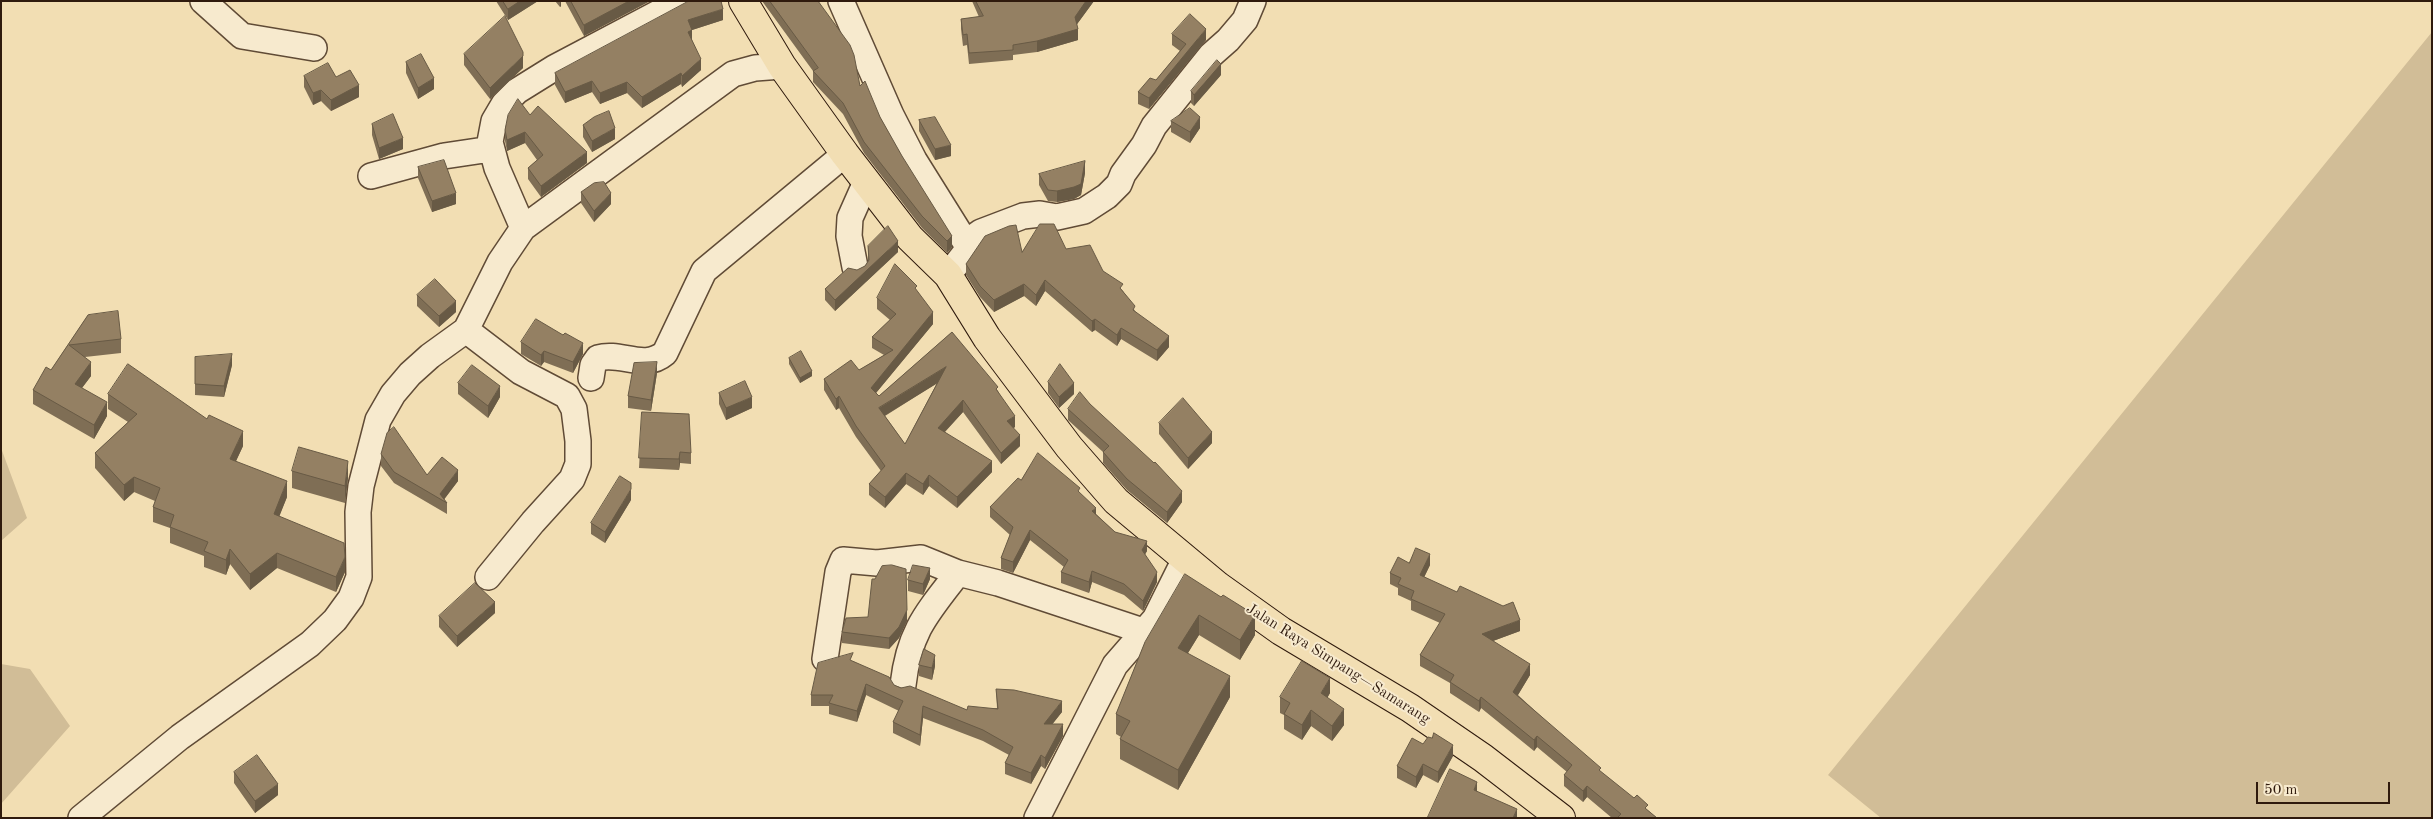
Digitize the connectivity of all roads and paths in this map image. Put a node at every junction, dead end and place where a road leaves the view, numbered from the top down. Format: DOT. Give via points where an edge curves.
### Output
graph roads {
  1 [pos="203,1"];
  2 [pos="681,1"];
  3 [pos="742,1"];
  4 [pos="841,1"];
  5 [pos="1253,1"];
  6 [pos="314,48"];
  7 [pos="782,66"];
  8 [pos="490,149"];
  9 [pos="845,154"];
  10 [pos="370,176"];
  11 [pos="866,182"];
  12 [pos="523,228"];
  13 [pos="969,248"];
  14 [pos="855,267"];
  15 [pos="948,275"];
  16 [pos="466,330"];
  17 [pos="591,378"];
  18 [pos="1185,559"];
  19 [pos="958,574"];
  20 [pos="488,577"];
  21 [pos="1146,632"];
  22 [pos="825,659"];
  23 [pos="903,685"];
  24 [pos="81,818"];
  25 [pos="1036,818"];
  26 [pos="1561,818"];
  1 -- 6 [label="street" via="242,36"];
  2 -- 8 [label="street" via="517,91 494,121"];
  3 -- 7 [label="main road, Jalan Raya Simpang—Samarang"];
  4 -- 13 [label="street" via="891,116 914,160"];
  5 -- 13 [label="street" via="1244,20 1211,55 1154,126 1122,174 1119,184 1107,196 1084,211 1057,216 1028,215 992,226 974,238"];
  7 -- 9 [label="main road, Jalan Raya Simpang—Samarang"];
  7 -- 12 [label="street" via="733,74"];
  8 -- 10 [label="street" via="444,156"];
  8 -- 12 [label="street"];
  9 -- 11 [label="main road, Jalan Raya Simpang—Samarang"];
  9 -- 17 [label="street" via="712,262 699,281 665,353 644,362 598,358"];
  11 -- 14 [label="street" via="850,218"];
  11 -- 15 [label="main road, Jalan Raya Simpang—Samarang" via="910,238"];
  12 -- 16 [label="street" via="500,262"];
  13 -- 15 [label="street"];
  15 -- 18 [label="main road, Jalan Raya Simpang—Samarang" via="987,338 1069,447 1116,500"];
  16 -- 20 [label="street" via="521,372 567,396 574,409 578,441 578,464 572,479"];
  16 -- 24 [label="street" via="410,374 393,394 378,420 361,486 359,577 351,598 336,620 310,644 180,737"];
  18 -- 21 [label="street"];
  18 -- 26 [label="main road, Jalan Raya Simpang—Samarang" via="1281,631 1410,708 1483,758"];
  19 -- 21 [label="street" via="1006,586"];
  19 -- 22 [label="street" via="921,558 877,563 843,560 838,572"];
  19 -- 23 [label="street" via="913,636"];
  21 -- 25 [label="street" via="1115,665"];
}
